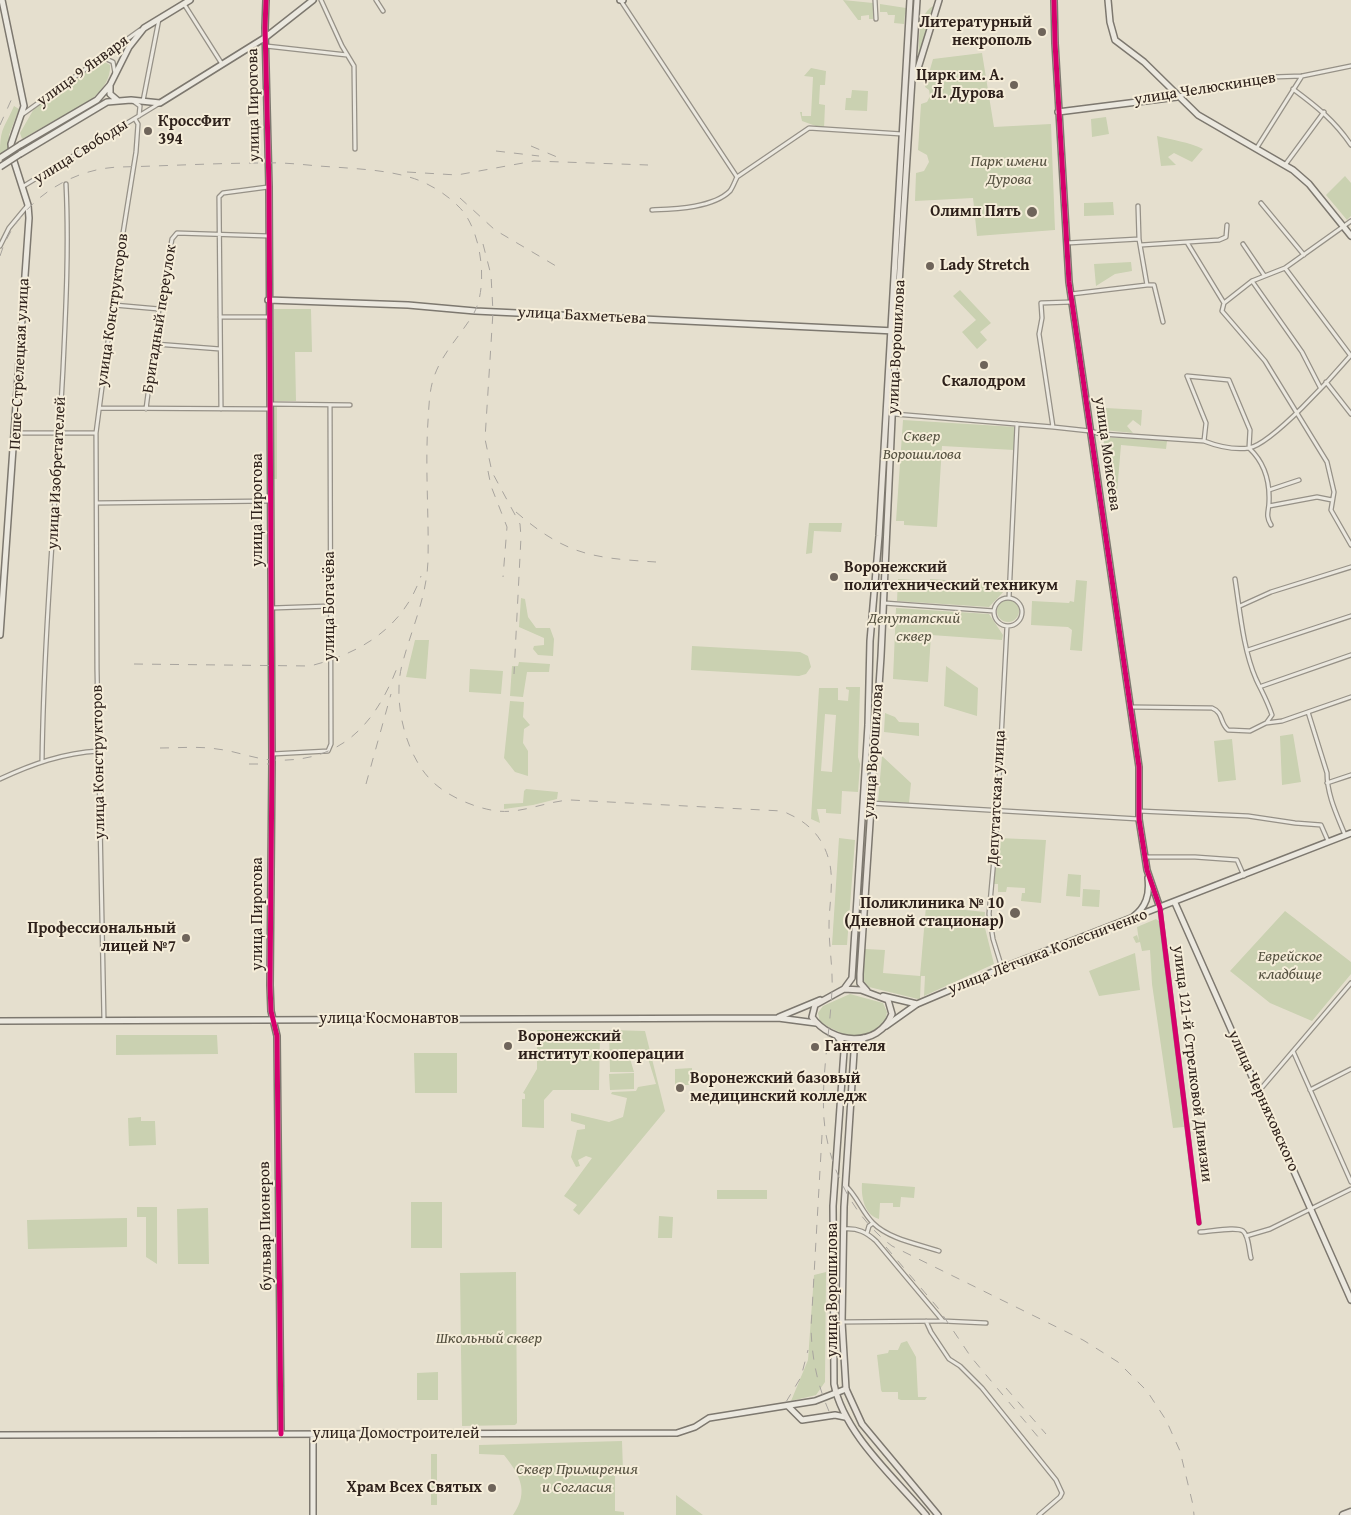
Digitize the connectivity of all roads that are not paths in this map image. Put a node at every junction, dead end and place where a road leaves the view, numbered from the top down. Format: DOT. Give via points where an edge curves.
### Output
graph roads {
  1 [pos="2,0"];
  2 [pos="190,0"];
  3 [pos="266,0"];
  4 [pos="313,0"];
  5 [pos="321,0"];
  6 [pos="376,0"];
  7 [pos="621,0"];
  8 [pos="875,0"];
  9 [pos="910,0"];
  10 [pos="917,0"];
  11 [pos="939,0"];
  12 [pos="1054,0"];
  13 [pos="1108,0"];
  14 [pos="184,4"];
  15 [pos="382,11"];
  16 [pos="159,18"];
  17 [pos="876,19"];
  18 [pos="144,28"];
  19 [pos="266,37"];
  20 [pos="266,46"];
  21 [pos="347,55"];
  22 [pos="101,57"];
  23 [pos="222,64"];
  24 [pos="1351,66"];
  25 [pos="115,74"];
  26 [pos="1302,76"];
  27 [pos="110,85"];
  28 [pos="912,88"];
  29 [pos="1293,89"];
  30 [pos="1177,97"];
  31 [pos="117,100"];
  32 [pos="131,100"];
  33 [pos="143,103"];
  34 [pos="160,103"];
  35 [pos="1058,112"];
  36 [pos="1324,112"];
  37 [pos="23,114"];
  38 [pos="137,117"];
  39 [pos="902,134"];
  40 [pos="1351,145"];
  41 [pos="355,149"];
  42 [pos="1256,150"];
  43 [pos="0,158"];
  44 [pos="1285,165"];
  45 [pos="0,167"];
  46 [pos="737,177"];
  47 [pos="66,184"];
  48 [pos="22,187"];
  49 [pos="269,187"];
  50 [pos="1261,203"];
  51 [pos="28,204"];
  52 [pos="1138,206"];
  53 [pos="652,210"];
  54 [pos="1351,222"];
  55 [pos="1227,225"];
  56 [pos="1344,228"];
  57 [pos="219,235"];
  58 [pos="269,236"];
  59 [pos="1351,236"];
  60 [pos="1139,239"];
  61 [pos="1066,243"];
  62 [pos="1188,244"];
  63 [pos="1243,244"];
  64 [pos="1141,245"];
  65 [pos="0,246"];
  66 [pos="1304,256"];
  67 [pos="1285,268"];
  68 [pos="1264,275"];
  69 [pos="1252,281"];
  70 [pos="1147,285"];
  71 [pos="1071,294"];
  72 [pos="268,300"];
  73 [pos="1072,302"];
  74 [pos="1224,303"];
  75 [pos="114,306"];
  76 [pos="159,309"];
  77 [pos="220,317"];
  78 [pos="268,317"];
  79 [pos="1164,322"];
  80 [pos="890,331"];
  81 [pos="896,332"];
  82 [pos="155,344"];
  83 [pos="220,349"];
  84 [pos="1351,356"];
  85 [pos="1326,382"];
  86 [pos="1320,387"];
  87 [pos="330,405"];
  88 [pos="350,405"];
  89 [pos="270,407"];
  90 [pos="100,408"];
  91 [pos="146,408"];
  92 [pos="221,409"];
  93 [pos="1296,413"];
  94 [pos="894,414"];
  95 [pos="1351,414"];
  96 [pos="1017,424"];
  97 [pos="1053,427"];
  98 [pos="1090,431"];
  99 [pos="16,433"];
  100 [pos="60,433"];
  101 [pos="96,433"];
  102 [pos="1204,441"];
  103 [pos="1249,448"];
  104 [pos="1298,480"];
  105 [pos="1269,490"];
  106 [pos="1332,500"];
  107 [pos="271,502"];
  108 [pos="98,503"];
  109 [pos="1269,506"];
  110 [pos="1271,525"];
  111 [pos="1351,545"];
  112 [pos="1351,567"];
  113 [pos="1235,579"];
  114 [pos="1009,598"];
  115 [pos="883,603"];
  116 [pos="330,606"];
  117 [pos="1240,606"];
  118 [pos="271,608"];
  119 [pos="994,611"];
  120 [pos="1351,616"];
  121 [pos="1007,626"];
  122 [pos="0,636"];
  123 [pos="870,637"];
  124 [pos="882,637"];
  125 [pos="1248,650"];
  126 [pos="1351,655"];
  127 [pos="1262,686"];
  128 [pos="1351,697"];
  129 [pos="1131,707"];
  130 [pos="1308,712"];
  131 [pos="1266,722"];
  132 [pos="99,751"];
  133 [pos="272,754"];
  134 [pos="42,761"];
  135 [pos="1351,775"];
  136 [pos="0,779"];
  137 [pos="1327,783"];
  138 [pos="870,803"];
  139 [pos="996,810"];
  140 [pos="1138,811"];
  141 [pos="1139,819"];
  142 [pos="1349,834"];
  143 [pos="1328,842"];
  144 [pos="1145,857"];
  145 [pos="1148,870"];
  146 [pos="1244,876"];
  147 [pos="1175,903"];
  148 [pos="1160,908"];
  149 [pos="1127,920"];
  150 [pos="1002,968"];
  151 [pos="1351,983"];
  152 [pos="844,989"];
  153 [pos="867,991"];
  154 [pos="883,996"];
  155 [pos="820,1000"];
  156 [pos="917,1004"];
  157 [pos="778,1018"];
  158 [pos="273,1019"];
  159 [pos="0,1021"];
  160 [pos="104,1021"];
  161 [pos="816,1023"];
  162 [pos="886,1026"];
  163 [pos="837,1036"];
  164 [pos="864,1038"];
  165 [pos="1293,1051"];
  166 [pos="1351,1070"];
  167 [pos="1310,1090"];
  168 [pos="1259,1092"];
  169 [pos="1351,1182"];
  170 [pos="845,1184"];
  171 [pos="1351,1190"];
  172 [pos="1311,1209"];
  173 [pos="873,1223"];
  174 [pos="1200,1223"];
  175 [pos="844,1229"];
  176 [pos="1200,1232"];
  177 [pos="867,1233"];
  178 [pos="1246,1236"];
  179 [pos="939,1251"];
  180 [pos="1251,1258"];
  181 [pos="1351,1300"];
  182 [pos="926,1321"];
  183 [pos="943,1321"];
  184 [pos="842,1322"];
  185 [pos="986,1323"];
  186 [pos="846,1389"];
  187 [pos="836,1394"];
  188 [pos="788,1406"];
  189 [pos="845,1417"];
  190 [pos="281,1434"];
  191 [pos="0,1435"];
  192 [pos="313,1435"];
  193 [pos="1351,1512"];
  194 [pos="313,1515"];
  195 [pos="926,1515"];
  196 [pos="938,1515"];
  197 [pos="1039,1515"];
  198 [pos="1343,1515"];
  1 -- 37 [label="street"];
  2 -- 14 [label="street, улица 9 Января"];
  3 -- 19 [label="street, улица Пирогова"];
  4 -- 19 [label="street, улица Свободы"];
  5 -- 21 [label="street"];
  6 -- 15 [label="street"];
  7 -- 46 [label="street"];
  8 -- 17 [label="street"];
  9 -- 39 [label="main road, улица Ворошилова"];
  10 -- 28 [label="main road, улица Ворошилова"];
  11 -- 28 [label="main road"];
  12 -- 35 [label="street, улица Моисеева"];
  13 -- 30 [label="street" via="1115,40 1144,62"];
  14 -- 16 [label="street, улица 9 Января"];
  14 -- 23 [label="street"];
  16 -- 18 [label="street, улица 9 Января"];
  16 -- 33 [label="street"];
  18 -- 22 [label="street, улица 9 Января"];
  18 -- 25 [label="street, улица 9 Января" via="128,47"];
  19 -- 20 [label="street, улица Пирогова"];
  19 -- 23 [label="street, улица Свободы"];
  20 -- 21 [label="street"];
  20 -- 49 [label="street, улица Пирогова"];
  21 -- 41 [label="street" via="354,66"];
  22 -- 25 [label="street" via="113,62"];
  22 -- 37 [label="street, улица 9 Января"];
  23 -- 34 [label="street, улица Свободы"];
  24 -- 26 [label="street, улица Челюскинцев"];
  25 -- 27 [label="street, улица 9 Января"];
  26 -- 29 [label="street"];
  26 -- 30 [label="street, улица Челюскинцев" via="1272,77 1263,82"];
  27 -- 31 [label="street" via="110,94"];
  27 -- 43 [label="street, улица 9 Января, bridge" via="98,100"];
  28 -- 81 [label="main road, улица Ворошилова"];
  29 -- 36 [label="street"];
  29 -- 42 [label="street"];
  30 -- 35 [label="street, улица Челюскинцев"];
  30 -- 42 [label="street" via="1198,115"];
  31 -- 32 [label="street, улица Свободы"];
  31 -- 45 [label="street, улица Свободы, bridge" via="107,102"];
  32 -- 33 [label="street, улица Свободы"];
  32 -- 38 [label="street, улица Свободы" via="140,106"];
  33 -- 34 [label="street, улица Свободы"];
  34 -- 38 [label="street, улица Свободы"];
  35 -- 61 [label="street, улица Моисеева"];
  36 -- 40 [label="street"];
  36 -- 44 [label="street"];
  37 -- 48 [label="street, Пеше-Стрелецкая улица" via="11,144"];
  38 -- 48 [label="street, улица Свободы"];
  38 -- 75 [label="street, улица Конструкторов" via="136,152"];
  39 -- 46 [label="street" via="810,128"];
  39 -- 80 [label="main road, улица Ворошилова"];
  42 -- 44 [label="street"];
  44 -- 56 [label="street" via="1309,184"];
  46 -- 53 [label="street" via="731,190 718,199 680,209"];
  47 -- 100 [label="street, улица Изобретателей" via="66,289"];
  48 -- 51 [label="street, Пеше-Стрелецкая улица"];
  49 -- 57 [label="street" via="223,193 218,201"];
  49 -- 58 [label="street, улица Пирогова"];
  50 -- 66 [label="street"];
  51 -- 65 [label="street"];
  51 -- 99 [label="street, Пеше-Стрелецкая улица"];
  52 -- 60 [label="street"];
  54 -- 56 [label="street"];
  55 -- 62 [label="street" via="1226,236 1218,240"];
  56 -- 59 [label="street"];
  56 -- 66 [label="street"];
  57 -- 58 [label="street, Бригадный переулок"];
  57 -- 76 [label="street, Бригадный переулок" via="177,233 172,239"];
  57 -- 77 [label="street"];
  58 -- 72 [label="street, улица Пирогова"];
  60 -- 61 [label="street"];
  60 -- 64 [label="street"];
  61 -- 71 [label="street, улица Моисеева"];
  62 -- 64 [label="street"];
  62 -- 74 [label="street"];
  63 -- 68 [label="street"];
  64 -- 70 [label="street"];
  66 -- 67 [label="street"];
  67 -- 68 [label="street"];
  67 -- 84 [label="street"];
  68 -- 69 [label="street"];
  69 -- 74 [label="street"];
  69 -- 86 [label="street" via="1302,352"];
  70 -- 71 [label="street"];
  70 -- 79 [label="street" via="1154,285"];
  71 -- 73 [label="street, улица Моисеева"];
  72 -- 78 [label="street, улица Пирогова"];
  72 -- 80 [label="street, улица Бахметьева"];
  73 -- 97 [label="street" via="1041,303 1039,334"];
  73 -- 98 [label="street, улица Моисеева"];
  74 -- 93 [label="street" via="1222,311 1265,361"];
  75 -- 76 [label="street"];
  75 -- 90 [label="street, улица Конструкторов"];
  76 -- 82 [label="street, Бригадный переулок"];
  77 -- 78 [label="street"];
  77 -- 83 [label="street"];
  78 -- 89 [label="street, улица Пирогова"];
  80 -- 81 [label="street, улица Бахметьева"];
  80 -- 123 [label="main road, улица Ворошилова"];
  81 -- 94 [label="main road, улица Ворошилова"];
  82 -- 83 [label="street"];
  82 -- 91 [label="street, Бригадный переулок"];
  83 -- 92 [label="street"];
  84 -- 85 [label="street"];
  85 -- 86 [label="street"];
  85 -- 95 [label="street"];
  86 -- 93 [label="street"];
  87 -- 88 [label="street"];
  87 -- 89 [label="street"];
  87 -- 116 [label="street, улица Богачёва"];
  89 -- 92 [label="street"];
  89 -- 107 [label="street, улица Пирогова"];
  90 -- 91 [label="street"];
  90 -- 101 [label="street, улица Конструкторов"];
  91 -- 92 [label="street"];
  93 -- 103 [label="street" via="1272,436"];
  93 -- 106 [label="street" via="1327,462 1334,492"];
  94 -- 96 [label="street"];
  94 -- 115 [label="main road, улица Ворошилова"];
  96 -- 97 [label="street"];
  96 -- 114 [label="street"];
  97 -- 98 [label="street"];
  98 -- 102 [label="street"];
  98 -- 129 [label="street, улица Моисеева"];
  99 -- 100 [label="street"];
  99 -- 122 [label="street, Пеше-Стрелецкая улица"];
  100 -- 101 [label="street"];
  100 -- 134 [label="street, улица Изобретателей" via="47,624"];
  101 -- 108 [label="street, улица Конструкторов"];
  102 -- 103 [label="street" via="1218,446"];
  102 -- 103 [label="street" via="1206,424 1187,376 1229,380 1250,430"];
  103 -- 105 [label="street" via="1260,460"];
  104 -- 105 [label="street"];
  105 -- 109 [label="street"];
  106 -- 109 [label="street" via="1317,497"];
  106 -- 111 [label="street" via="1331,510"];
  107 -- 108 [label="street"];
  107 -- 118 [label="street, улица Пирогова"];
  108 -- 132 [label="street, улица Конструкторов"];
  109 -- 110 [label="street" via="1267,519"];
  112 -- 117 [label="street" via="1271,592"];
  113 -- 117 [label="street"];
  114 -- 119 [label="street" via="1000,600"];
  114 -- 121 [label="street" via="1020,604 1022,613 1016,624"];
  115 -- 119 [label="street"];
  115 -- 124 [label="main road, улица Ворошилова"];
  116 -- 118 [label="street"];
  116 -- 133 [label="street, улица Богачёва" via="331,744 328,751"];
  117 -- 125 [label="street"];
  118 -- 133 [label="street, улица Пирогова"];
  119 -- 121 [label="street" via="996,620"];
  120 -- 125 [label="street"];
  121 -- 139 [label="street, Депутатская улица"];
  123 -- 124 [label="main road"];
  123 -- 152 [label="main road, улица Ворошилова" via="868,725 852,978"];
  124 -- 138 [label="main road, улица Ворошилова"];
  125 -- 127 [label="street"];
  126 -- 127 [label="street"];
  127 -- 131 [label="street" via="1272,715"];
  128 -- 130 [label="street"];
  129 -- 131 [label="street" via="1212,708 1222,715 1225,728 1235,731 1257,729"];
  129 -- 140 [label="street, улица Моисеева" via="1139,767"];
  130 -- 131 [label="street" via="1282,722"];
  130 -- 137 [label="street" via="1327,773"];
  132 -- 134 [label="street"];
  132 -- 160 [label="street, улица Конструкторов"];
  133 -- 158 [label="street, улица Пирогова"];
  134 -- 136 [label="street"];
  135 -- 137 [label="street"];
  137 -- 142 [label="street"];
  138 -- 139 [label="street"];
  138 -- 153 [label="main road, улица Ворошилова" via="860,974 860,983"];
  139 -- 141 [label="street"];
  139 -- 150 [label="street, Депутатская улица" via="989,914"];
  140 -- 141 [label="street, улица Моисеева"];
  140 -- 143 [label="street" via="1316,823 1321,824"];
  141 -- 144 [label="street, улица Моисеева"];
  142 -- 143 [label="street, улица Лётчика Колесниченко"];
  143 -- 146 [label="street, улица Лётчика Колесниченко"];
  144 -- 145 [label="street, улица Моисеева"];
  144 -- 146 [label="street" via="1237,860"];
  145 -- 148 [label="street, улица Моисеева"];
  145 -- 149 [label="street" via="1149,891 1145,904"];
  146 -- 147 [label="street, улица Лётчика Колесниченко"];
  147 -- 148 [label="street, улица Лётчика Колесниченко"];
  147 -- 168 [label="street, улица Черняховского"];
  148 -- 149 [label="street, улица Лётчика Колесниченко"];
  148 -- 174 [label="street, улица 121-й Стрелковой Дивизии"];
  149 -- 150 [label="street, улица Лётчика Колесниченко"];
  150 -- 156 [label="street, улица Лётчика Колесниченко"];
  151 -- 165 [label="street"];
  152 -- 153 [label="main road"];
  152 -- 155 [label="main road"];
  153 -- 154 [label="main road"];
  154 -- 156 [label="street"];
  154 -- 162 [label="main road" via="892,1009"];
  155 -- 157 [label="street, улица Космонавтов"];
  155 -- 161 [label="main road" via="812,1010"];
  156 -- 162 [label="street, улица Лётчика Колесниченко"];
  157 -- 158 [label="street, улица Космонавтов"];
  157 -- 161 [label="street, улица Космонавтов"];
  158 -- 160 [label="street, улица Космонавтов"];
  158 -- 190 [label="street, бульвар Пионеров" via="277,1036"];
  159 -- 160 [label="street, улица Космонавтов"];
  161 -- 163 [label="main road"];
  162 -- 164 [label="main road"];
  163 -- 164 [label="main road" via="851,1040"];
  163 -- 187 [label="main road, улица Ворошилова" via="844,1051 833,1216 832,1349"];
  164 -- 170 [label="main road, улица Ворошилова" via="854,1052"];
  165 -- 167 [label="street"];
  165 -- 168 [label="street"];
  166 -- 167 [label="street"];
  167 -- 169 [label="street"];
  168 -- 172 [label="street, улица Черняховского"];
  170 -- 173 [label="street"];
  170 -- 175 [label="main road, улица Ворошилова"];
  171 -- 172 [label="street"];
  172 -- 178 [label="street" via="1270,1229"];
  172 -- 181 [label="street, улица Черняховского"];
  173 -- 177 [label="street"];
  173 -- 179 [label="street" via="904,1239"];
  175 -- 177 [label="street" via="854,1228"];
  175 -- 184 [label="main road, улица Ворошилова"];
  176 -- 178 [label="street" via="1236,1229"];
  177 -- 183 [label="street" via="897,1263"];
  178 -- 180 [label="street"];
  182 -- 183 [label="street"];
  182 -- 184 [label="street"];
  182 -- 197 [label="street" via="949,1359 982,1388 1056,1480 1062,1494"];
  183 -- 185 [label="street"];
  184 -- 186 [label="main road, улица Ворошилова"];
  186 -- 187 [label="street, улица Домостроителей"];
  186 -- 196 [label="main road, улица Ворошилова" via="862,1424"];
  187 -- 188 [label="street, улица Домостроителей"];
  187 -- 189 [label="main road, улица Ворошилова"];
  188 -- 189 [label="street" via="802,1420 835,1415"];
  188 -- 192 [label="street, улица Домостроителей" via="709,1418 695,1427 676,1432"];
  189 -- 195 [label="main road, улица Ворошилова" via="858,1437"];
  190 -- 191 [label="street, улица Домостроителей"];
  190 -- 192 [label="street, улица Домостроителей"];
  192 -- 194 [label="street"];
  193 -- 198 [label="highway"];
}
